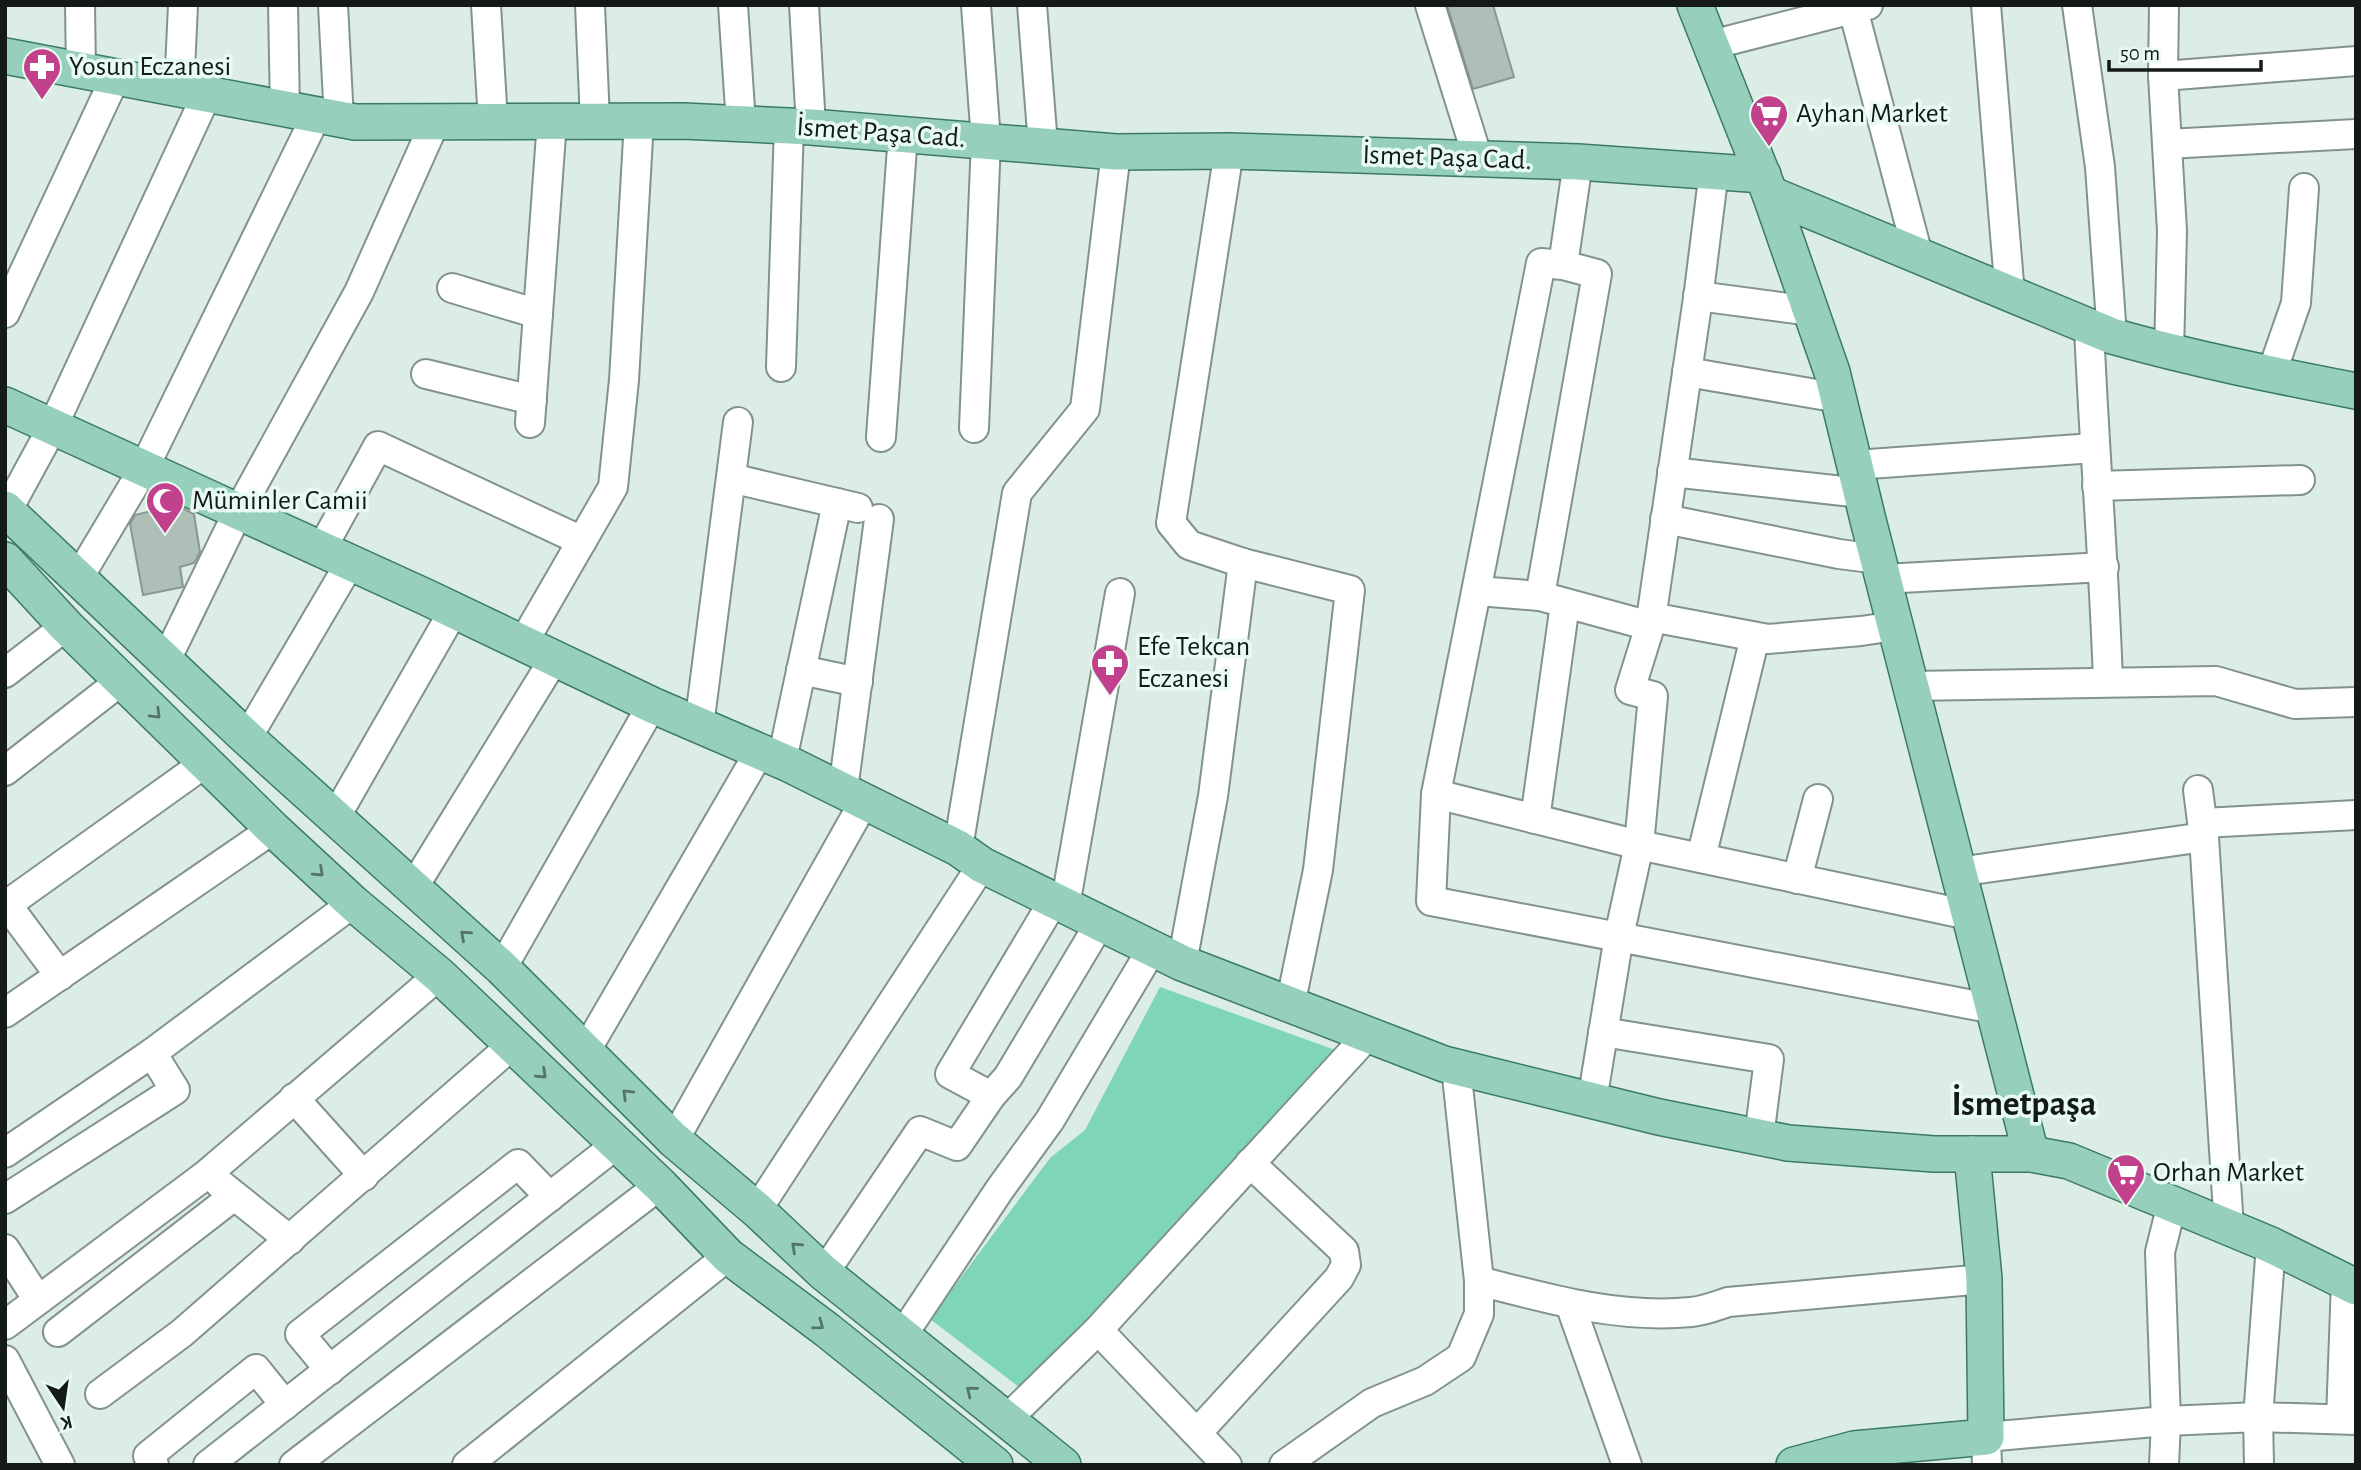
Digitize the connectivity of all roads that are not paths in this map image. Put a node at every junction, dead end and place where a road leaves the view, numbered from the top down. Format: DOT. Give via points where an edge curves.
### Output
graph roads {
  1 [pos="80,5"];
  2 [pos="183,5"];
  3 [pos="284,5"];
  4 [pos="333,5"];
  5 [pos="486,5"];
  6 [pos="590,5"];
  7 [pos="733,5"];
  8 [pos="804,5"];
  9 [pos="976,5"];
  10 [pos="1032,5"];
  11 [pos="1430,5"];
  12 [pos="1695,5"];
  13 [pos="1986,5"];
  14 [pos="2077,5"];
  15 [pos="2164,5"];
  16 [pos="1860,7"];
  17 [pos="1806,13"];
  18 [pos="1712,45"];
  19 [pos="7,60"];
  20 [pos="2356,61"];
  21 [pos="98,75"];
  22 [pos="2163,76"];
  23 [pos="192,93"];
  24 [pos="313,115"];
  25 [pos="552,121"];
  26 [pos="595,121"];
  27 [pos="639,121"];
  28 [pos="435,122"];
  29 [pos="493,122"];
  30 [pos="741,124"];
  31 [pos="800,126"];
  32 [pos="903,134"];
  33 [pos="2356,134"];
  34 [pos="986,141"];
  35 [pos="2166,144"];
  36 [pos="1042,145"];
  37 [pos="1229,151"];
  38 [pos="1116,152"];
  39 [pos="1478,159"];
  40 [pos="1578,162"];
  41 [pos="1714,171"];
  42 [pos="1767,184"];
  43 [pos="2304,188"];
  44 [pos="1918,255"];
  45 [pos="1563,265"];
  46 [pos="452,288"];
  47 [pos="2010,295"];
  48 [pos="1698,296"];
  49 [pos="1811,311"];
  50 [pos="5,313"];
  51 [pos="538,314"];
  52 [pos="2101,332"];
  53 [pos="2169,353"];
  54 [pos="781,367"];
  55 [pos="1687,372"];
  56 [pos="426,374"];
  57 [pos="2271,374"];
  58 [pos="2356,391"];
  59 [pos="1839,398"];
  60 [pos="5,405"];
  61 [pos="738,422"];
  62 [pos="52,428"];
  63 [pos="974,428"];
  64 [pos="881,437"];
  65 [pos="2094,448"];
  66 [pos="144,468"];
  67 [pos="1672,472"];
  68 [pos="731,478"];
  69 [pos="1858,479"];
  70 [pos="2300,480"];
  71 [pos="2097,486"];
  72 [pos="6,510"];
  73 [pos="858,510"];
  74 [pos="238,512"];
  75 [pos="1665,519"];
  76 [pos="582,541"];
  77 [pos="335,557"];
  78 [pos="1243,563"];
  79 [pos="2104,567"];
  80 [pos="1881,569"];
  81 [pos="10,573"];
  82 [pos="79,577"];
  83 [pos="1478,591"];
  84 [pos="1120,593"];
  85 [pos="1553,600"];
  86 [pos="454,610"];
  87 [pos="1650,622"];
  88 [pos="66,626"];
  89 [pos="1895,626"];
  90 [pos="1755,636"];
  91 [pos="523,643"];
  92 [pos="554,659"];
  93 [pos="166,660"];
  94 [pos="801,670"];
  95 [pos="5,673"];
  96 [pos="122,680"];
  97 [pos="858,682"];
  98 [pos="2108,682"];
  99 [pos="1911,686"];
  100 [pos="2356,702"];
  101 [pos="652,705"];
  102 [pos="699,726"];
  103 [pos="247,738"];
  104 [pos="771,756"];
  105 [pos="205,763"];
  106 [pos="5,771"];
  107 [pos="2198,790"];
  108 [pos="1436,794"];
  109 [pos="854,795"];
  110 [pos="1818,799"];
  111 [pos="2356,815"];
  112 [pos="336,816"];
  113 [pos="1535,819"];
  114 [pos="273,829"];
  115 [pos="2204,830"];
  116 [pos="1639,845"];
  117 [pos="970,856"];
  118 [pos="1701,858"];
  119 [pos="1958,872"];
  120 [pos="1797,879"];
  121 [pos="414,888"];
  122 [pos="353,903"];
  123 [pos="1059,903"];
  124 [pos="6,904"];
  125 [pos="1969,915"];
  126 [pos="1100,923"];
  127 [pos="1619,936"];
  128 [pos="1167,956"];
  129 [pos="502,968"];
  130 [pos="439,975"];
  131 [pos="60,976"];
  132 [pos="1290,1006"];
  133 [pos="1994,1009"];
  134 [pos="5,1013"];
  135 [pos="1603,1032"];
  136 [pos="1368,1035"];
  137 [pos="511,1046"];
  138 [pos="585,1052"];
  139 [pos="152,1053"];
  140 [pos="1456,1067"];
  141 [pos="991,1096"];
  142 [pos="294,1098"];
  143 [pos="1592,1101"];
  144 [pos="1759,1137"];
  145 [pos="674,1140"];
  146 [pos="617,1144"];
  147 [pos="5,1153"];
  148 [pos="1972,1154"];
  149 [pos="2031,1154"];
  150 [pos="1250,1163"];
  151 [pos="207,1174"];
  152 [pos="364,1176"];
  153 [pos="660,1185"];
  154 [pos="234,1196"];
  155 [pos="550,1197"];
  156 [pos="5,1199"];
  157 [pos="2172,1204"];
  158 [pos="757,1210"];
  159 [pos="2229,1228"];
  160 [pos="290,1240"];
  161 [pos="2271,1245"];
  162 [pos="5,1249"];
  163 [pos="728,1256"];
  164 [pos="824,1273"];
  165 [pos="1984,1279"];
  166 [pos="1479,1281"];
  167 [pos="2351,1285"];
  168 [pos="38,1300"];
  169 [pos="1570,1304"];
  170 [pos="5,1325"];
  171 [pos="1098,1330"];
  172 [pos="58,1332"];
  173 [pos="902,1336"];
  174 [pos="5,1360"];
  175 [pos="330,1370"];
  176 [pos="100,1394"];
  177 [pos="285,1405"];
  178 [pos="2258,1417"];
  179 [pos="2348,1419"];
  180 [pos="1006,1420"];
  181 [pos="2166,1421"];
  182 [pos="1197,1433"];
  183 [pos="1987,1451"];
  184 [pos="982,1461"];
  185 [pos="210,1464"];
  186 [pos="60,1465"];
  187 [pos="154,1465"];
  188 [pos="294,1465"];
  189 [pos="467,1465"];
  190 [pos="1063,1465"];
  191 [pos="1227,1465"];
  192 [pos="1284,1465"];
  193 [pos="1626,1465"];
  194 [pos="1794,1465"];
  195 [pos="2164,1465"];
  196 [pos="2259,1465"];
  1 -- 21 [label="street"];
  2 -- 23 [label="street"];
  3 -- 24 [label="street"];
  4 -- 24 [label="street"];
  5 -- 29 [label="street"];
  6 -- 26 [label="street"];
  7 -- 30 [label="street"];
  8 -- 31 [label="street"];
  9 -- 34 [label="street"];
  10 -- 36 [label="street"];
  11 -- 39 [label="street"];
  12 -- 18 [label="main road"];
  13 -- 47 [label="street"];
  14 -- 52 [label="street" via="2100,167"];
  15 -- 22 [label="street"];
  16 -- 17 [label="street"];
  16 -- 44 [label="street"];
  17 -- 18 [label="street"];
  18 -- 42 [label="main road"];
  19 -- 21 [label="main road, İsmet Paşa Cad."];
  20 -- 22 [label="street"];
  21 -- 23 [label="main road, İsmet Paşa Cad."];
  21 -- 50 [label="street"];
  22 -- 35 [label="street"];
  23 -- 24 [label="main road, İsmet Paşa Cad."];
  23 -- 62 [label="street"];
  24 -- 28 [label="main road, İsmet Paşa Cad." via="355,122"];
  24 -- 66 [label="street"];
  25 -- 26 [label="main road, İsmet Paşa Cad."];
  25 -- 29 [label="main road, İsmet Paşa Cad."];
  25 -- 51 [label="street"];
  26 -- 27 [label="main road, İsmet Paşa Cad."];
  27 -- 30 [label="main road, İsmet Paşa Cad."];
  27 -- 76 [label="street" via="613,487"];
  28 -- 29 [label="main road, İsmet Paşa Cad."];
  28 -- 74 [label="street" via="359,292"];
  30 -- 31 [label="main road, İsmet Paşa Cad."];
  31 -- 32 [label="main road, İsmet Paşa Cad."];
  31 -- 54 [label="street"];
  32 -- 34 [label="main road, İsmet Paşa Cad."];
  32 -- 64 [label="street"];
  33 -- 35 [label="street"];
  34 -- 36 [label="main road, İsmet Paşa Cad."];
  34 -- 63 [label="street"];
  35 -- 53 [label="street" via="2172,231"];
  36 -- 38 [label="main road, İsmet Paşa Cad."];
  37 -- 38 [label="main road, İsmet Paşa Cad."];
  37 -- 39 [label="main road, İsmet Paşa Cad."];
  37 -- 78 [label="street" via="1171,523 1189,545"];
  38 -- 117 [label="street" via="1085,409 1017,493"];
  39 -- 40 [label="main road, İsmet Paşa Cad."];
  40 -- 41 [label="main road, İsmet Paşa Cad."];
  40 -- 45 [label="street"];
  41 -- 42 [label="main road, İsmet Paşa Cad."];
  41 -- 48 [label="street"];
  42 -- 44 [label="main road, İsmet Paşa Cad."];
  42 -- 49 [label="main road"];
  43 -- 57 [label="street" via="2296,303"];
  44 -- 47 [label="main road, İsmet Paşa Cad."];
  45 -- 83 [label="street" via="1541,263"];
  45 -- 85 [label="street" via="1597,274"];
  46 -- 51 [label="street"];
  47 -- 52 [label="main road, İsmet Paşa Cad."];
  48 -- 49 [label="street"];
  48 -- 55 [label="street"];
  49 -- 59 [label="main road"];
  51 -- 56 [label="street" via="531,411"];
  52 -- 53 [label="main road, İsmet Paşa Cad."];
  52 -- 65 [label="street"];
  53 -- 57 [label="main road, İsmet Paşa Cad."];
  55 -- 59 [label="street"];
  55 -- 67 [label="street"];
  57 -- 58 [label="main road, İsmet Paşa Cad."];
  59 -- 69 [label="main road"];
  60 -- 62 [label="main road"];
  61 -- 68 [label="street"];
  62 -- 66 [label="main road"];
  62 -- 72 [label="street"];
  65 -- 69 [label="street"];
  65 -- 71 [label="street"];
  66 -- 74 [label="main road"];
  66 -- 82 [label="street"];
  67 -- 69 [label="street"];
  67 -- 75 [label="street"];
  68 -- 73 [label="street"];
  68 -- 102 [label="street"];
  69 -- 80 [label="main road"];
  70 -- 71 [label="street"];
  71 -- 79 [label="street"];
  72 -- 82 [label="main road"];
  73 -- 94 [label="street"];
  73 -- 97 [label="street"];
  74 -- 77 [label="main road"];
  74 -- 93 [label="street"];
  75 -- 80 [label="street" via="1839,554"];
  75 -- 87 [label="street"];
  76 -- 77 [label="street" via="378,446"];
  76 -- 91 [label="street"];
  77 -- 86 [label="main road"];
  77 -- 103 [label="street"];
  78 -- 128 [label="street" via="1213,796"];
  78 -- 132 [label="street" via="1350,590 1318,870"];
  79 -- 80 [label="street"];
  79 -- 98 [label="street"];
  80 -- 89 [label="main road"];
  81 -- 88 [label="main road"];
  82 -- 93 [label="main road"];
  83 -- 85 [label="street"];
  83 -- 108 [label="street"];
  84 -- 123 [label="street"];
  85 -- 87 [label="street"];
  85 -- 113 [label="street"];
  86 -- 91 [label="main road"];
  86 -- 112 [label="street"];
  87 -- 90 [label="street"];
  87 -- 116 [label="street" via="1630,690 1653,696"];
  88 -- 95 [label="street"];
  88 -- 96 [label="main road"];
  89 -- 90 [label="street" via="1768,639"];
  89 -- 99 [label="main road"];
  90 -- 118 [label="street"];
  91 -- 92 [label="main road"];
  92 -- 101 [label="main road"];
  92 -- 121 [label="street"];
  93 -- 103 [label="main road"];
  94 -- 97 [label="street"];
  94 -- 104 [label="street"];
  96 -- 105 [label="main road, one-way"];
  96 -- 106 [label="street"];
  97 -- 109 [label="street"];
  98 -- 99 [label="street"];
  98 -- 100 [label="street" via="2216,681 2295,704"];
  99 -- 119 [label="main road"];
  101 -- 102 [label="main road"];
  101 -- 129 [label="street"];
  102 -- 104 [label="main road"];
  103 -- 112 [label="main road"];
  104 -- 109 [label="main road"];
  104 -- 138 [label="street"];
  105 -- 114 [label="main road"];
  105 -- 124 [label="street"];
  107 -- 115 [label="street"];
  108 -- 113 [label="street"];
  108 -- 127 [label="street" via="1431,901"];
  109 -- 117 [label="main road"];
  109 -- 145 [label="street"];
  110 -- 120 [label="street"];
  111 -- 115 [label="street"];
  112 -- 121 [label="main road"];
  113 -- 116 [label="street"];
  114 -- 122 [label="main road, one-way"];
  114 -- 131 [label="street"];
  115 -- 119 [label="street"];
  115 -- 159 [label="street"];
  116 -- 118 [label="street"];
  116 -- 127 [label="street"];
  117 -- 123 [label="main road"];
  117 -- 158 [label="street"];
  118 -- 120 [label="street"];
  119 -- 125 [label="main road"];
  120 -- 125 [label="street"];
  129 -- 121 [label="main road, one-way"];
  122 -- 130 [label="main road"];
  122 -- 139 [label="street"];
  123 -- 126 [label="main road"];
  123 -- 141 [label="street" via="950,1074"];
  124 -- 131 [label="street"];
  125 -- 133 [label="main road"];
  126 -- 128 [label="main road"];
  126 -- 141 [label="street" via="1008,1077"];
  127 -- 133 [label="street"];
  127 -- 135 [label="street"];
  128 -- 132 [label="main road"];
  128 -- 173 [label="street" via="1000,1189"];
  129 -- 138 [label="main road"];
  130 -- 137 [label="main road"];
  130 -- 142 [label="street"];
  131 -- 134 [label="street"];
  132 -- 136 [label="main road"];
  133 -- 149 [label="main road"];
  135 -- 143 [label="street"];
  135 -- 144 [label="street" via="1769,1059"];
  136 -- 140 [label="main road"];
  136 -- 150 [label="street"];
  137 -- 146 [label="main road, one-way"];
  137 -- 152 [label="street"];
  145 -- 138 [label="main road, one-way"];
  139 -- 147 [label="street"];
  139 -- 156 [label="street" via="175,1090"];
  140 -- 143 [label="main road"];
  140 -- 166 [label="street"];
  141 -- 164 [label="street" via="957,1146 920,1131"];
  142 -- 151 [label="street"];
  142 -- 152 [label="street"];
  143 -- 144 [label="main road"];
  144 -- 148 [label="main road" via="1788,1143"];
  145 -- 158 [label="main road"];
  146 -- 153 [label="main road"];
  146 -- 155 [label="street"];
  148 -- 149 [label="main road"];
  148 -- 165 [label="main road"];
  149 -- 157 [label="main road" via="2069,1161"];
  150 -- 171 [label="street"];
  150 -- 182 [label="street" via="1344,1251 1346,1265"];
  151 -- 154 [label="street"];
  151 -- 168 [label="street"];
  152 -- 160 [label="street"];
  153 -- 163 [label="main road"];
  153 -- 188 [label="street"];
  154 -- 160 [label="street"];
  154 -- 172 [label="street"];
  155 -- 175 [label="street"];
  155 -- 175 [label="street" via="518,1164 311,1325 300,1334"];
  157 -- 159 [label="main road"];
  157 -- 181 [label="street" via="2160,1252"];
  164 -- 158 [label="main road, one-way"];
  159 -- 161 [label="main road"];
  160 -- 176 [label="street" via="182,1333"];
  161 -- 167 [label="main road"];
  161 -- 178 [label="street"];
  162 -- 168 [label="street"];
  163 -- 184 [label="main road, one-way" via="827,1331"];
  163 -- 189 [label="street"];
  164 -- 173 [label="main road"];
  165 -- 169 [label="street" via="1728,1303 1692,1312 1626,1312"];
  165 -- 183 [label="main road"];
  166 -- 169 [label="street"];
  166 -- 192 [label="street" via="1479,1314 1461,1357 1425,1381 1372,1403"];
  167 -- 179 [label="street"];
  168 -- 170 [label="street"];
  169 -- 193 [label="street"];
  171 -- 180 [label="street"];
  171 -- 182 [label="street"];
  180 -- 173 [label="main road, one-way"];
  174 -- 186 [label="street"];
  175 -- 177 [label="street"];
  177 -- 185 [label="street"];
  177 -- 187 [label="street" via="256,1369 148,1456"];
  178 -- 179 [label="street"];
  178 -- 181 [label="street"];
  178 -- 196 [label="street"];
  180 -- 190 [label="main road"];
  181 -- 183 [label="street"];
  181 -- 195 [label="street"];
  182 -- 191 [label="street"];
  183 -- 194 [label="main road" via="1854,1450"];
}
